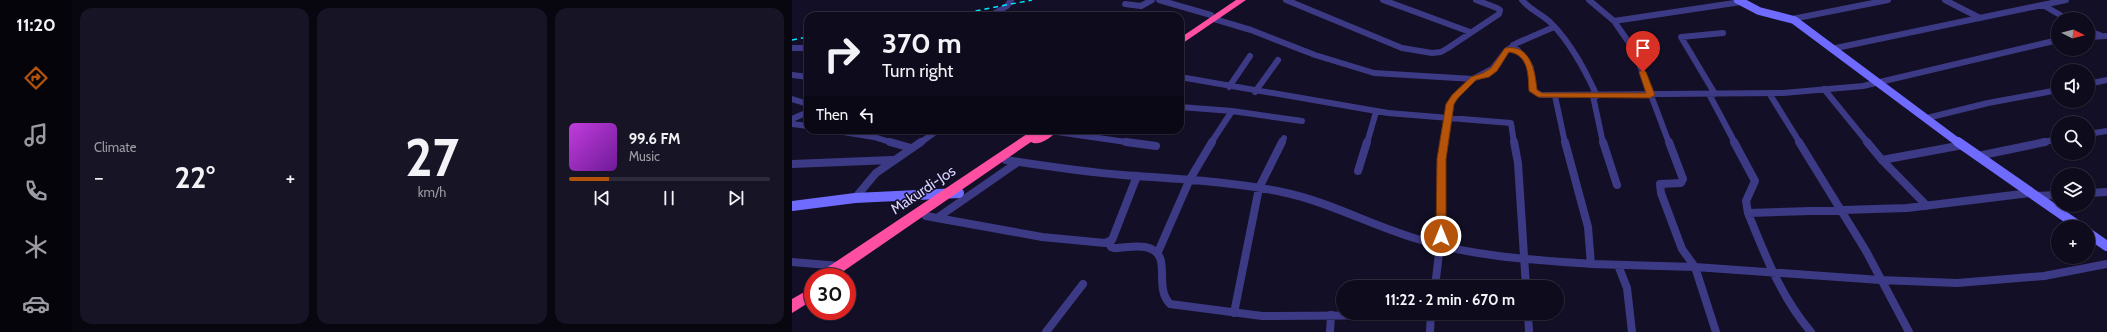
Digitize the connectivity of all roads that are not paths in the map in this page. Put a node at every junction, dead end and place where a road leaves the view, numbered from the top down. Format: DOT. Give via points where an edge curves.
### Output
graph roads {
  1 [pos="1011,0"];
  2 [pos="1152,0"];
  3 [pos="1159,0"];
  4 [pos="1232,0"];
  5 [pos="1242,0"];
  6 [pos="1286,0"];
  7 [pos="1382,0"];
  8 [pos="1476,0"];
  9 [pos="1522,0"];
  10 [pos="1589,0"];
  11 [pos="1888,0"];
  12 [pos="1945,0"];
  13 [pos="2066,0"];
  14 [pos="1740,1"];
  15 [pos="1125,4"];
  16 [pos="2043,5"];
  17 [pos="997,12"];
  18 [pos="2055,12"];
  19 [pos="1212,17"];
  20 [pos="1980,18"];
  21 [pos="1792,19"];
  22 [pos="1614,21"];
  23 [pos="1554,27"];
  24 [pos="1470,32"];
  25 [pos="1723,33"];
  26 [pos="1184,34"];
  27 [pos="2095,34"];
  28 [pos="2106,36"];
  29 [pos="2095,37"];
  30 [pos="1184,39"];
  31 [pos="2051,42"];
  32 [pos="1513,45"];
  33 [pos="792,48"];
  34 [pos="804,48"];
  35 [pos="1831,49"];
  36 [pos="1507,50"];
  37 [pos="1519,52"];
  38 [pos="1250,56"];
  39 [pos="1278,60"];
  40 [pos="792,75"];
  41 [pos="804,76"];
  42 [pos="1184,78"];
  43 [pos="1473,79"];
  44 [pos="2107,80"];
  45 [pos="2095,83"];
  46 [pos="1878,84"];
  47 [pos="1229,87"];
  48 [pos="1824,89"];
  49 [pos="2051,91"];
  50 [pos="1255,92"];
  51 [pos="1769,93"];
  52 [pos="1712,94"];
  53 [pos="1650,95"];
  54 [pos="1556,96"];
  55 [pos="1595,96"];
  56 [pos="792,99"];
  57 [pos="804,103"];
  58 [pos="1184,107"];
  59 [pos="1232,111"];
  60 [pos="1376,112"];
  61 [pos="804,114"];
  62 [pos="1447,118"];
  63 [pos="1926,118"];
  64 [pos="792,119"];
  65 [pos="1302,121"];
  66 [pos="792,124"];
  67 [pos="804,126"];
  68 [pos="2107,131"];
  69 [pos="2095,133"];
  70 [pos="855,134"];
  71 [pos="932,134"];
  72 [pos="1042,134"];
  73 [pos="1043,134"];
  74 [pos="1075,134"];
  75 [pos="1284,138"];
  76 [pos="2051,140"];
  77 [pos="1964,145"];
  78 [pos="1156,146"];
  79 [pos="911,148"];
  80 [pos="1978,156"];
  81 [pos="892,160"];
  82 [pos="1882,160"];
  83 [pos="1012,161"];
  84 [pos="792,164"];
  85 [pos="1358,171"];
  86 [pos="1137,176"];
  87 [pos="1190,179"];
  88 [pos="1617,185"];
  89 [pos="1259,188"];
  90 [pos="2107,192"];
  91 [pos="954,193"];
  92 [pos="972,193"];
  93 [pos="2095,193"];
  94 [pos="2032,195"];
  95 [pos="2051,195"];
  96 [pos="855,198"];
  97 [pos="792,206"];
  98 [pos="1926,206"];
  99 [pos="1841,210"];
  100 [pos="1748,213"];
  101 [pos="932,217"];
  102 [pos="2070,220"];
  103 [pos="2095,238"];
  104 [pos="1109,242"];
  105 [pos="1440,245"];
  106 [pos="2107,246"];
  107 [pos="1158,252"];
  108 [pos="1523,260"];
  109 [pos="792,262"];
  110 [pos="1591,264"];
  111 [pos="2107,264"];
  112 [pos="1618,265"];
  113 [pos="1695,267"];
  114 [pos="823,268"];
  115 [pos="843,268"];
  116 [pos="844,268"];
  117 [pos="1774,272"];
  118 [pos="1436,280"];
  119 [pos="1525,280"];
  120 [pos="1880,280"];
  121 [pos="1083,284"];
  122 [pos="804,290"];
  123 [pos="792,298"];
  124 [pos="804,299"];
  125 [pos="792,307"];
  126 [pos="1234,313"];
  127 [pos="1331,315"];
  128 [pos="1336,315"];
  129 [pos="1431,320"];
  130 [pos="1528,320"];
  131 [pos="1046,332"];
  132 [pos="1330,332"];
  133 [pos="1430,332"];
  134 [pos="1529,332"];
  135 [pos="1632,332"];
  136 [pos="1716,332"];
  137 [pos="1811,332"];
  138 [pos="1909,332"];
  1 -- 17 [label="street"];
  2 -- 15 [label="street" via="1141,6"];
  3 -- 19 [label="street"];
  4 -- 19 [label="highway"];
  5 -- 19 [label="highway"];
  6 -- 24 [label="street" via="1402,48 1441,52"];
  7 -- 24 [label="street"];
  8 -- 24 [label="street" via="1497,8 1500,12"];
  9 -- 23 [label="street"];
  10 -- 22 [label="street"];
  11 -- 21 [label="street"];
  12 -- 20 [label="street"];
  13 -- 16 [label="street"];
  14 -- 21 [label="street" via="1759,11"];
  14 -- 22 [label="street"];
  16 -- 18 [label="street"];
  16 -- 20 [label="street"];
  19 -- 26 [label="highway"];
  19 -- 30 [label="highway"];
  19 -- 43 [label="street" via="1315,55 1374,73"];
  20 -- 35 [label="street"];
  21 -- 35 [label="street"];
  22 -- 53 [label="street" via="1636,55"];
  23 -- 32 [label="street"];
  23 -- 55 [label="street" via="1577,55"];
  25 -- 52 [label="street" via="1681,37"];
  27 -- 28 [label="street"];
  28 -- 29 [label="street"];
  31 -- 46 [label="street"];
  32 -- 36 [label="street"];
  32 -- 37 [label="street"];
  33 -- 34 [label="street"];
  35 -- 46 [label="street"];
  36 -- 37 [label="street"];
  36 -- 43 [label="street" via="1494,70"];
  37 -- 54 [label="street" via="1526,58 1531,69 1533,91 1537,94"];
  38 -- 47 [label="street"];
  39 -- 50 [label="street"];
  40 -- 41 [label="street"];
  42 -- 47 [label="street"];
  43 -- 62 [label="street" via="1452,100"];
  44 -- 45 [label="street"];
  46 -- 48 [label="street"];
  46 -- 63 [label="street"];
  47 -- 50 [label="street"];
  48 -- 51 [label="street"];
  48 -- 82 [label="street"];
  49 -- 63 [label="street"];
  50 -- 60 [label="street"];
  51 -- 52 [label="street"];
  51 -- 99 [label="street"];
  52 -- 53 [label="street"];
  52 -- 100 [label="street" via="1755,181 1746,201"];
  53 -- 55 [label="street"];
  53 -- 113 [label="street" via="1683,179 1681,183 1660,184 1661,193 1682,249"];
  54 -- 55 [label="street"];
  54 -- 110 [label="street" via="1572,168 1589,225"];
  55 -- 88 [label="street" via="1600,132"];
  56 -- 57 [label="street"];
  58 -- 59 [label="street"];
  59 -- 65 [label="street"];
  59 -- 87 [label="street"];
  60 -- 62 [label="street"];
  60 -- 85 [label="street"];
  61 -- 64 [label="street"];
  62 -- 105 [label="street" via="1442,159"];
  62 -- 108 [label="street" via="1511,123 1518,163"];
  63 -- 77 [label="street"];
  66 -- 67 [label="street"];
  68 -- 69 [label="street"];
  70 -- 79 [label="street"];
  71 -- 79 [label="street"];
  72 -- 91 [label="highway, Makurdi-Jos"];
  73 -- 83 [label="highway, Makurdi-Jos"];
  74 -- 78 [label="street"];
  75 -- 89 [label="street"];
  76 -- 80 [label="street"];
  77 -- 80 [label="street"];
  77 -- 82 [label="street"];
  79 -- 81 [label="street"];
  80 -- 94 [label="street"];
  81 -- 84 [label="street"];
  81 -- 96 [label="street" via="876,173"];
  82 -- 98 [label="street"];
  83 -- 86 [label="street"];
  83 -- 91 [label="highway, Makurdi-Jos"];
  83 -- 92 [label="street"];
  86 -- 87 [label="street"];
  86 -- 104 [label="street" via="1114,236"];
  87 -- 89 [label="street"];
  87 -- 107 [label="street"];
  89 -- 105 [label="street" via="1310,200"];
  89 -- 126 [label="street"];
  90 -- 93 [label="street"];
  91 -- 92 [label="street"];
  91 -- 96 [label="street"];
  91 -- 101 [label="highway, Makurdi-Jos"];
  91 -- 115 [label="highway, Makurdi-Jos"];
  92 -- 101 [label="street"];
  94 -- 95 [label="street"];
  94 -- 98 [label="street"];
  94 -- 102 [label="street"];
  96 -- 97 [label="street"];
  98 -- 99 [label="street"];
  99 -- 100 [label="street"];
  99 -- 120 [label="street"];
  100 -- 117 [label="street"];
  101 -- 104 [label="street" via="1042,237"];
  101 -- 116 [label="highway, Makurdi-Jos"];
  103 -- 106 [label="street"];
  104 -- 107 [label="street" via="1114,248 1146,247"];
  105 -- 108 [label="street"];
  105 -- 118 [label="street"];
  107 -- 126 [label="street" via="1162,257 1161,289 1165,301 1184,308"];
  108 -- 110 [label="street"];
  108 -- 119 [label="street"];
  109 -- 114 [label="street"];
  110 -- 112 [label="street"];
  111 -- 120 [label="street" via="2044,276 1995,281 1957,283"];
  112 -- 113 [label="street"];
  112 -- 135 [label="street" via="1628,288"];
  113 -- 117 [label="street"];
  113 -- 136 [label="street"];
  117 -- 120 [label="street"];
  117 -- 137 [label="street" via="1786,300"];
  120 -- 138 [label="street"];
  121 -- 131 [label="street"];
  122 -- 123 [label="highway"];
  124 -- 125 [label="highway"];
  126 -- 127 [label="street" via="1262,316"];
  127 -- 128 [label="street"];
  127 -- 132 [label="street"];
  129 -- 133 [label="street"];
  130 -- 134 [label="street"];
}
